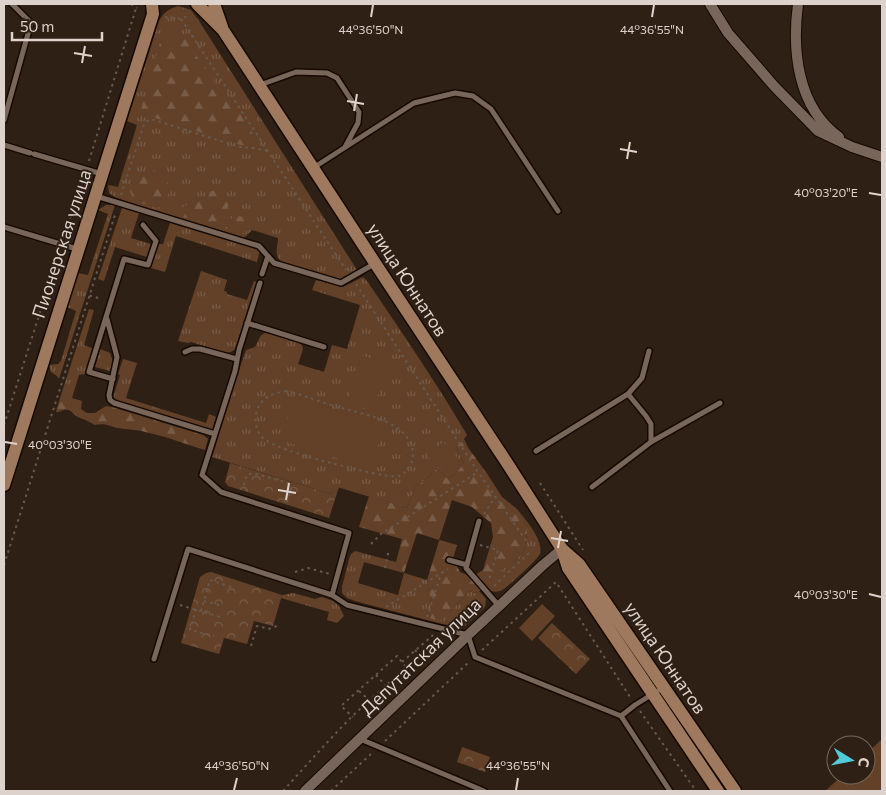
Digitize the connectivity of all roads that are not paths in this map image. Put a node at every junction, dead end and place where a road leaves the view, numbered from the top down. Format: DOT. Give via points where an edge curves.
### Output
graph roads {
  1 [pos="12,4"];
  2 [pos="164,4"];
  3 [pos="214,4"];
  4 [pos="710,4"];
  5 [pos="798,4"];
  6 [pos="198,5"];
  7 [pos="152,9"];
  8 [pos="223,30"];
  9 [pos="259,85"];
  10 [pos="4,120"];
  11 [pos="4,145"];
  12 [pos="345,147"];
  13 [pos="854,147"];
  14 [pos="882,157"];
  15 [pos="313,168"];
  16 [pos="103,174"];
  17 [pos="96,196"];
  18 [pos="558,212"];
  19 [pos="143,225"];
  20 [pos="4,227"];
  21 [pos="78,250"];
  22 [pos="268,256"];
  23 [pos="375,263"];
  24 [pos="262,274"];
  25 [pos="260,283"];
  26 [pos="106,317"];
  27 [pos="247,323"];
  28 [pos="324,348"];
  29 [pos="650,351"];
  30 [pos="185,352"];
  31 [pos="237,359"];
  32 [pos="113,379"];
  33 [pos="628,394"];
  34 [pos="720,403"];
  35 [pos="215,434"];
  36 [pos="652,442"];
  37 [pos="536,451"];
  38 [pos="7,466"];
  39 [pos="4,485"];
  40 [pos="592,487"];
  41 [pos="479,521"];
  42 [pos="562,549"];
  43 [pos="449,560"];
  44 [pos="467,568"];
  45 [pos="332,595"];
  46 [pos="499,606"];
  47 [pos="468,635"];
  48 [pos="154,659"];
  49 [pos="664,687"];
  50 [pos="652,694"];
  51 [pos="621,716"];
  52 [pos="359,739"];
  53 [pos="305,791"];
  54 [pos="484,791"];
  55 [pos="670,791"];
  56 [pos="718,791"];
  57 [pos="735,791"];
  1 -- 10 [label="lane" via="31,23"];
  2 -- 7 [label="main road, Пионерская улица"];
  3 -- 8 [label="main road, улица Юннатов"];
  4 -- 13 [label="street" via="728,33 818,131"];
  5 -- 13 [label="street" via="797,59 804,92 819,118 834,134"];
  6 -- 8 [label="main road, улица Юннатов"];
  7 -- 16 [label="main road, Пионерская улица"];
  8 -- 9 [label="main road, улица Юннатов"];
  9 -- 12 [label="lane" via="296,72 327,73 337,78 360,112"];
  9 -- 15 [label="main road, улица Юннатов"];
  11 -- 16 [label="lane"];
  12 -- 15 [label="lane"];
  12 -- 18 [label="lane" via="414,103 455,93 473,96 491,109"];
  13 -- 14 [label="street"];
  15 -- 23 [label="main road, улица Юннатов"];
  16 -- 17 [label="main road, Пионерская улица"];
  17 -- 21 [label="main road, Пионерская улица"];
  17 -- 22 [label="lane" via="259,246"];
  19 -- 26 [label="lane" via="156,241 148,265 124,258"];
  20 -- 21 [label="lane"];
  21 -- 38 [label="main road, Пионерская улица"];
  22 -- 23 [label="lane" via="274,263 341,283"];
  22 -- 24 [label="lane"];
  23 -- 42 [label="main road, улица Юннатов"];
  25 -- 27 [label="lane"];
  26 -- 32 [label="lane" via="117,357"];
  26 -- 32 [label="lane" via="89,372"];
  27 -- 28 [label="lane"];
  27 -- 31 [label="lane"];
  29 -- 33 [label="lane" via="642,378"];
  30 -- 31 [label="lane" via="200,349"];
  31 -- 35 [label="lane"];
  32 -- 35 [label="lane" via="109,395 114,403"];
  33 -- 36 [label="lane" via="651,424"];
  33 -- 37 [label="lane"];
  34 -- 36 [label="lane"];
  35 -- 45 [label="lane" via="202,475 221,492 349,533"];
  36 -- 40 [label="lane"];
  38 -- 39 [label="main road, Пионерская улица"];
  41 -- 44 [label="lane"];
  42 -- 46 [label="street, Депутатская улица"];
  42 -- 49 [label="main road, улица Юннатов" via="580,564"];
  42 -- 50 [label="main road, улица Юннатов" via="568,568"];
  43 -- 44 [label="lane"];
  44 -- 46 [label="lane"];
  45 -- 47 [label="lane" via="347,604"];
  45 -- 48 [label="lane" via="188,549"];
  46 -- 47 [label="street, Депутатская улица"];
  47 -- 51 [label="lane" via="475,657"];
  47 -- 52 [label="street, Депутатская улица"];
  49 -- 50 [label="lane"];
  49 -- 57 [label="main road, улица Юннатов"];
  50 -- 51 [label="lane"];
  50 -- 56 [label="main road, улица Юннатов"];
  51 -- 55 [label="lane"];
  52 -- 53 [label="street, Депутатская улица"];
  52 -- 54 [label="lane"];
}
